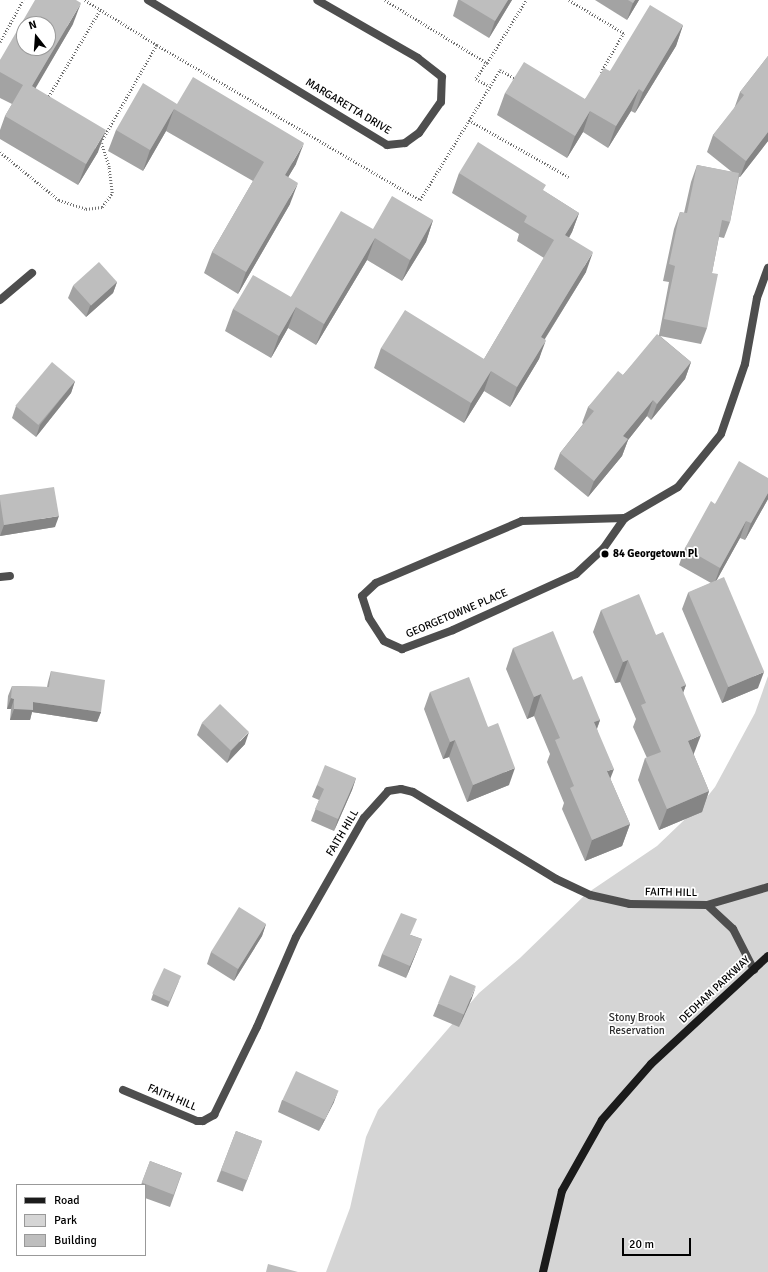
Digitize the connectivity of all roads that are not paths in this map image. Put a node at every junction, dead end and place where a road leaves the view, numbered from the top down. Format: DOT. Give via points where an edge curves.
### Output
graph roads {
  1 [pos="148,0"];
  2 [pos="317,0"];
  3 [pos="768,268"];
  4 [pos="32,273"];
  5 [pos="0,300"];
  6 [pos="625,518"];
  7 [pos="10,576"];
  8 [pos="0,577"];
  9 [pos="768,887"];
  10 [pos="707,905"];
  11 [pos="768,956"];
  12 [pos="754,970"];
  13 [pos="123,1090"];
  14 [pos="543,1272"];
  1 -- 2 [label="street, MARGARETTA DRIVE" via="387,145 405,143 419,133 442,102 442,77 418,58"];
  3 -- 6 [label="street, GEORGETOWNE PLACE" via="757,298 745,364 721,434 678,487"];
  4 -- 5 [label="street"];
  6 -- 6 [label="street, GEORGETOWNE PLACE" via="522,520 376,582 362,596 369,618 384,641 402,649 453,630 576,574 603,549"];
  7 -- 8 [label="street"];
  9 -- 10 [label="street, FAITH HILL"];
  10 -- 12 [label="street, FAITH HILL" via="733,929"];
  10 -- 13 [label="street, FAITH HILL" via="630,904 590,895 556,879 412,792 401,789 388,791 364,818 296,937 257,1027 214,1114 203,1121 197,1121"];
  11 -- 12 [label="main road, DEDHAM PARKWAY"];
  12 -- 14 [label="main road, DEDHAM PARKWAY" via="624,1092 602,1120 562,1191"];
}
